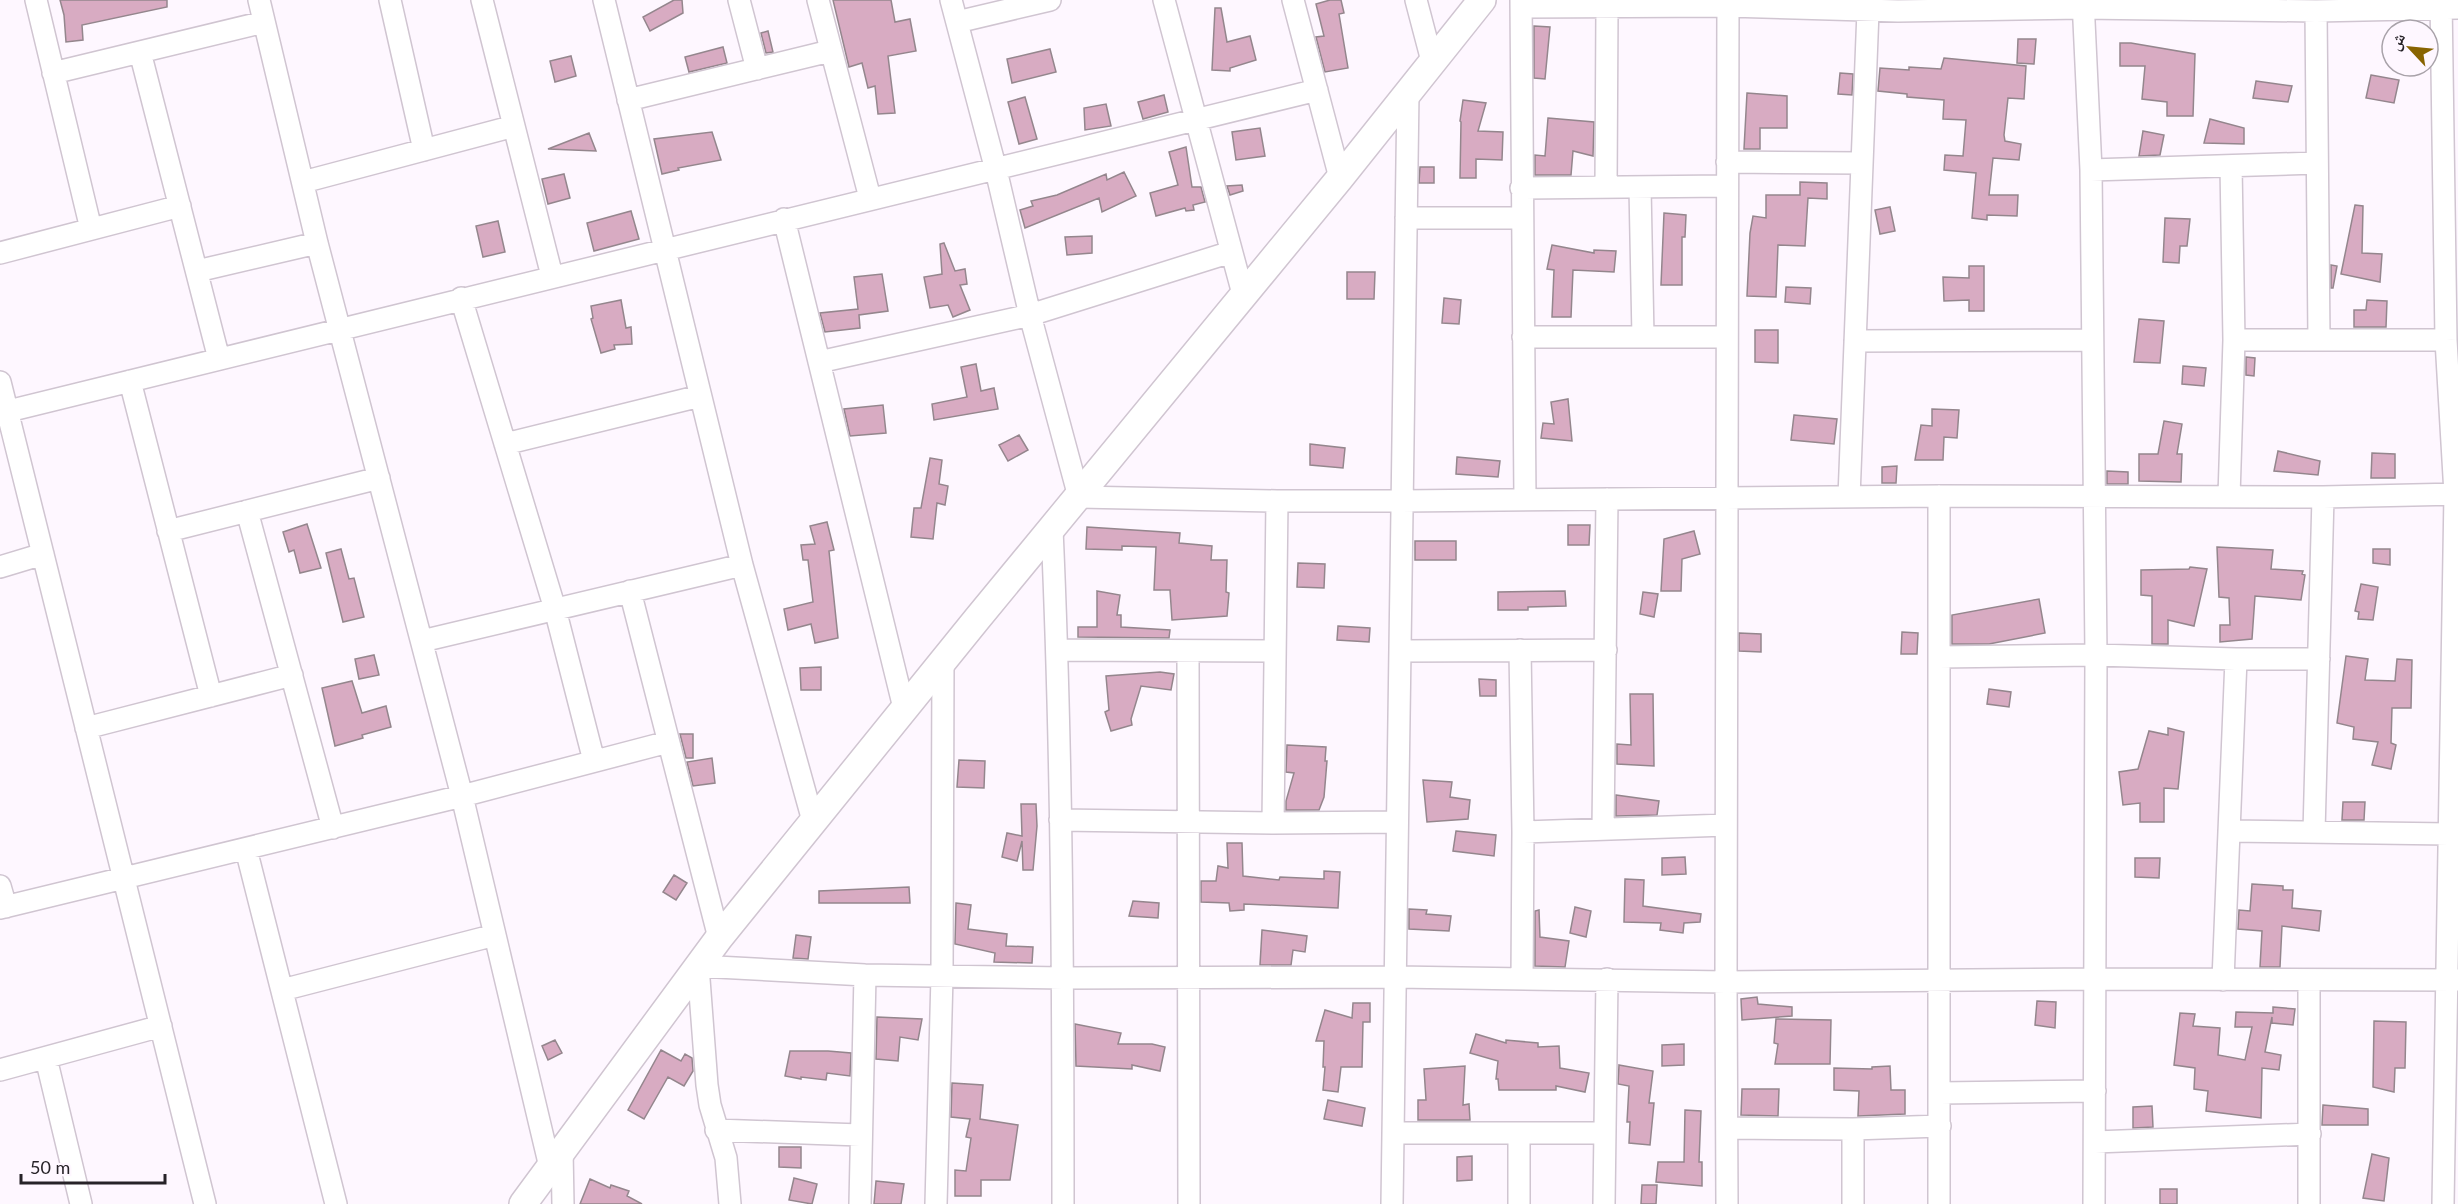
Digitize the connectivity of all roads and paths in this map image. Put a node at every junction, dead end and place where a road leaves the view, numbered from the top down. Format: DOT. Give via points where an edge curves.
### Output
graph roads {
  1 [pos="36,0"];
  2 [pos="259,0"];
  3 [pos="390,0"];
  4 [pos="482,0"];
  5 [pos="604,0"];
  6 [pos="739,0"];
  7 [pos="818,0"];
  8 [pos="951,0"];
  9 [pos="1050,0"];
  10 [pos="1164,0"];
  11 [pos="1293,0"];
  12 [pos="1416,0"];
  13 [pos="1482,0"];
  14 [pos="1521,3"];
  15 [pos="1728,3"];
  16 [pos="2083,4"];
  17 [pos="2229,5"];
  18 [pos="2446,5"];
  19 [pos="1898,6"];
  20 [pos="1607,8"];
  21 [pos="1868,11"];
  22 [pos="2316,11"];
  23 [pos="264,22"];
  24 [pos="957,22"];
  25 [pos="830,51"];
  26 [pos="140,52"];
  27 [pos="1432,61"];
  28 [pos="757,69"];
  29 [pos="53,73"];
  30 [pos="1317,90"];
  31 [pos="1408,93"];
  32 [pos="628,100"];
  33 [pos="1195,121"];
  34 [pos="514,126"];
  35 [pos="424,150"];
  36 [pos="1727,162"];
  37 [pos="1862,163"];
  38 [pos="2316,163"];
  39 [pos="2231,166"];
  40 [pos="996,170"];
  41 [pos="2091,170"];
  42 [pos="1340,178"];
  43 [pos="303,182"];
  44 [pos="1727,186"];
  45 [pos="1606,187"];
  46 [pos="1640,187"];
  47 [pos="1521,188"];
  48 [pos="870,198"];
  49 [pos="180,206"];
  50 [pos="1406,218"];
  51 [pos="1522,218"];
  52 [pos="784,219"];
  53 [pos="91,229"];
  54 [pos="317,243"];
  55 [pos="663,249"];
  56 [pos="1231,252"];
  57 [pos="0,253"];
  58 [pos="197,271"];
  59 [pos="552,276"];
  60 [pos="1243,294"];
  61 [pos="461,298"];
  62 [pos="1030,315"];
  63 [pos="339,328"];
  64 [pos="1523,337"];
  65 [pos="1643,337"];
  66 [pos="1727,337"];
  67 [pos="2092,340"];
  68 [pos="2234,340"];
  69 [pos="2319,340"];
  70 [pos="2446,340"];
  71 [pos="1855,341"];
  72 [pos="219,358"];
  73 [pos="819,362"];
  74 [pos="130,381"];
  75 [pos="0,382"];
  76 [pos="700,396"];
  77 [pos="4,412"];
  78 [pos="505,444"];
  79 [pos="379,478"];
  80 [pos="2457,494"];
  81 [pos="1939,496"];
  82 [pos="2094,496"];
  83 [pos="2229,496"];
  84 [pos="1079,497"];
  85 [pos="1849,497"];
  86 [pos="2323,497"];
  87 [pos="1525,499"];
  88 [pos="1607,499"];
  89 [pos="1726,499"];
  90 [pos="1277,501"];
  91 [pos="1401,501"];
  92 [pos="247,512"];
  93 [pos="1052,529"];
  94 [pos="168,531"];
  95 [pos="43,554"];
  96 [pos="742,565"];
  97 [pos="0,567"];
  98 [pos="630,591"];
  99 [pos="555,609"];
  100 [pos="422,641"];
  101 [pos="1057,650"];
  102 [pos="1520,650"];
  103 [pos="1606,650"];
  104 [pos="1275,651"];
  105 [pos="1400,651"];
  106 [pos="1188,652"];
  107 [pos="2096,655"];
  108 [pos="1940,657"];
  109 [pos="2236,659"];
  110 [pos="2319,659"];
  111 [pos="943,660"];
  112 [pos="2455,661"];
  113 [pos="292,675"];
  114 [pos="211,696"];
  115 [pos="904,708"];
  116 [pos="86,728"];
  117 [pos="668,742"];
  118 [pos="594,761"];
  119 [pos="462,796"];
  120 [pos="1060,820"];
  121 [pos="813,821"];
  122 [pos="1187,822"];
  123 [pos="1397,822"];
  124 [pos="1273,824"];
  125 [pos="1726,825"];
  126 [pos="333,828"];
  127 [pos="1604,829"];
  128 [pos="2229,831"];
  129 [pos="1523,832"];
  130 [pos="2314,832"];
  131 [pos="2449,834"];
  132 [pos="246,849"];
  133 [pos="124,878"];
  134 [pos="0,886"];
  135 [pos="3,908"];
  136 [pos="495,935"];
  137 [pos="719,938"];
  138 [pos="698,966"];
  139 [pos="865,975"];
  140 [pos="942,976"];
  141 [pos="1189,977"];
  142 [pos="1396,977"];
  143 [pos="1063,978"];
  144 [pos="1522,979"];
  145 [pos="2096,979"];
  146 [pos="1607,980"];
  147 [pos="1940,980"];
  148 [pos="2223,980"];
  149 [pos="2308,980"];
  150 [pos="2452,980"];
  151 [pos="1725,982"];
  152 [pos="282,990"];
  153 [pos="161,1026"];
  154 [pos="46,1058"];
  155 [pos="0,1070"];
  156 [pos="2095,1091"];
  157 [pos="1940,1093"];
  158 [pos="1940,1126"];
  159 [pos="1727,1128"];
  160 [pos="1853,1129"];
  161 [pos="716,1130"];
  162 [pos="1393,1133"];
  163 [pos="1519,1133"];
  164 [pos="1604,1133"];
  165 [pos="2310,1134"];
  166 [pos="860,1135"];
  167 [pos="2095,1142"];
  168 [pos="2451,1149"];
  169 [pos="556,1158"];
  170 [pos="81,1204"];
  171 [pos="205,1204"];
  172 [pos="336,1204"];
  173 [pos="523,1204"];
  174 [pos="563,1204"];
  175 [pos="730,1204"];
  176 [pos="860,1204"];
  177 [pos="936,1204"];
  178 [pos="1063,1204"];
  179 [pos="1189,1204"];
  180 [pos="1392,1204"];
  181 [pos="1519,1204"];
  182 [pos="1604,1204"];
  183 [pos="1727,1204"];
  184 [pos="1853,1204"];
  185 [pos="1939,1204"];
  186 [pos="2094,1204"];
  187 [pos="2308,1204"];
  188 [pos="2443,1204"];
  1 -- 29 [label="street"];
  2 -- 23 [label="street"];
  3 -- 35 [label="street"];
  4 -- 34 [label="street"];
  5 -- 32 [label="street"];
  6 -- 28 [label="street"];
  7 -- 25 [label="street"];
  8 -- 24 [label="street"];
  9 -- 24 [label="street"];
  10 -- 33 [label="street"];
  11 -- 30 [label="street"];
  12 -- 27 [label="street"];
  13 -- 27 [label="street"];
  14 -- 20 [label="street"];
  14 -- 47 [label="street"];
  15 -- 20 [label="street"];
  15 -- 21 [label="street"];
  15 -- 36 [label="street"];
  16 -- 17 [label="street"];
  16 -- 19 [label="street"];
  16 -- 41 [label="street"];
  17 -- 22 [label="street"];
  18 -- 22 [label="street"];
  18 -- 70 [label="street"];
  19 -- 21 [label="street"];
  20 -- 45 [label="street"];
  21 -- 37 [label="street"];
  22 -- 38 [label="street"];
  23 -- 26 [label="street"];
  23 -- 43 [label="street"];
  24 -- 40 [label="street"];
  25 -- 28 [label="street"];
  25 -- 48 [label="street"];
  26 -- 29 [label="street"];
  26 -- 49 [label="street"];
  27 -- 31 [label="street"];
  28 -- 32 [label="street"];
  29 -- 53 [label="street"];
  30 -- 33 [label="street"];
  30 -- 42 [label="street"];
  31 -- 42 [label="street"];
  31 -- 50 [label="street"];
  32 -- 55 [label="street"];
  33 -- 40 [label="street"];
  33 -- 56 [label="street"];
  34 -- 35 [label="street"];
  34 -- 59 [label="street"];
  35 -- 43 [label="street"];
  36 -- 37 [label="street"];
  36 -- 44 [label="street"];
  37 -- 71 [label="street"];
  38 -- 39 [label="street"];
  38 -- 69 [label="street"];
  39 -- 41 [label="street"];
  39 -- 68 [label="street"];
  40 -- 48 [label="street"];
  40 -- 62 [label="street"];
  41 -- 67 [label="street"];
  42 -- 60 [label="street"];
  43 -- 54 [label="street"];
  44 -- 46 [label="street"];
  44 -- 66 [label="street"];
  45 -- 46 [label="street"];
  45 -- 47 [label="street"];
  46 -- 65 [label="street"];
  47 -- 51 [label="street"];
  48 -- 52 [label="street"];
  49 -- 53 [label="street"];
  49 -- 58 [label="street"];
  50 -- 51 [label="street"];
  50 -- 91 [label="street"];
  51 -- 64 [label="street"];
  52 -- 55 [label="street"];
  52 -- 73 [label="street"];
  53 -- 57 [label="street"];
  54 -- 58 [label="street"];
  54 -- 63 [label="street"];
  55 -- 59 [label="street"];
  55 -- 76 [label="street"];
  56 -- 60 [label="street"];
  56 -- 62 [label="street"];
  58 -- 72 [label="street"];
  59 -- 61 [label="street"];
  60 -- 84 [label="street"];
  61 -- 63 [label="street"];
  61 -- 78 [label="street"];
  62 -- 73 [label="street"];
  62 -- 84 [label="street"];
  63 -- 72 [label="street"];
  63 -- 79 [label="street"];
  64 -- 65 [label="street"];
  64 -- 87 [label="street"];
  65 -- 66 [label="street"];
  66 -- 89 [label="street"];
  67 -- 71 [label="street"];
  67 -- 82 [label="street"];
  68 -- 69 [label="street"];
  68 -- 83 [label="street"];
  69 -- 70 [label="street"];
  70 -- 80 [label="street"];
  71 -- 85 [label="street"];
  72 -- 74 [label="street"];
  73 -- 115 [label="street"];
  74 -- 77 [label="street"];
  74 -- 94 [label="street"];
  75 -- 77 [label="street"];
  76 -- 78 [label="street"];
  76 -- 96 [label="street"];
  77 -- 95 [label="street"];
  78 -- 99 [label="street"];
  79 -- 92 [label="street"];
  79 -- 100 [label="street"];
  80 -- 86 [label="street"];
  80 -- 112 [label="street"];
  81 -- 82 [label="street"];
  81 -- 85 [label="street"];
  81 -- 108 [label="street"];
  82 -- 83 [label="street"];
  82 -- 107 [label="street"];
  83 -- 86 [label="street"];
  84 -- 90 [label="street"];
  84 -- 93 [label="street"];
  85 -- 89 [label="street"];
  86 -- 110 [label="street"];
  87 -- 88 [label="street"];
  87 -- 91 [label="street"];
  88 -- 89 [label="street"];
  88 -- 103 [label="street"];
  89 -- 125 [label="street"];
  90 -- 91 [label="street"];
  90 -- 104 [label="street"];
  91 -- 105 [label="street"];
  92 -- 94 [label="street"];
  92 -- 113 [label="street"];
  93 -- 101 [label="street"];
  93 -- 111 [label="street"];
  94 -- 114 [label="street"];
  95 -- 97 [label="street"];
  95 -- 116 [label="street"];
  96 -- 98 [label="street"];
  96 -- 121 [label="street"];
  98 -- 99 [label="street"];
  98 -- 117 [label="street"];
  99 -- 100 [label="street"];
  99 -- 118 [label="street"];
  100 -- 119 [label="street"];
  101 -- 106 [label="street"];
  101 -- 120 [label="street"];
  102 -- 103 [label="street"];
  102 -- 105 [label="street"];
  102 -- 129 [label="street"];
  103 -- 127 [label="street"];
  104 -- 106 [label="street"];
  104 -- 124 [label="street"];
  105 -- 123 [label="street"];
  106 -- 122 [label="street"];
  107 -- 108 [label="street"];
  107 -- 109 [label="street"];
  107 -- 145 [label="street"];
  108 -- 147 [label="street"];
  109 -- 110 [label="street"];
  109 -- 128 [label="street"];
  110 -- 130 [label="street"];
  111 -- 115 [label="street"];
  111 -- 140 [label="street"];
  112 -- 131 [label="street"];
  113 -- 114 [label="street"];
  113 -- 126 [label="street"];
  114 -- 116 [label="street"];
  115 -- 121 [label="street"];
  116 -- 133 [label="street"];
  117 -- 118 [label="street"];
  117 -- 137 [label="street"];
  118 -- 119 [label="street"];
  119 -- 126 [label="street"];
  119 -- 136 [label="street"];
  120 -- 122 [label="street"];
  120 -- 143 [label="street"];
  121 -- 137 [label="street"];
  122 -- 124 [label="street"];
  122 -- 141 [label="street"];
  123 -- 124 [label="street"];
  123 -- 142 [label="street"];
  125 -- 127 [label="street"];
  125 -- 151 [label="street"];
  126 -- 132 [label="street"];
  127 -- 129 [label="street"];
  128 -- 130 [label="street"];
  128 -- 148 [label="street"];
  129 -- 144 [label="street"];
  130 -- 131 [label="street"];
  131 -- 150 [label="street"];
  132 -- 133 [label="street"];
  132 -- 152 [label="street"];
  133 -- 135 [label="street"];
  133 -- 153 [label="street"];
  134 -- 135 [label="street"];
  136 -- 152 [label="street"];
  136 -- 169 [label="street"];
  137 -- 138 [label="street"];
  138 -- 139 [label="street"];
  138 -- 161 [label="street" via="706,1085"];
  138 -- 169 [label="street"];
  139 -- 140 [label="street"];
  139 -- 166 [label="street"];
  140 -- 143 [label="street"];
  140 -- 177 [label="street"];
  141 -- 142 [label="street"];
  141 -- 143 [label="street"];
  141 -- 179 [label="street"];
  142 -- 144 [label="street"];
  142 -- 162 [label="street"];
  143 -- 178 [label="street"];
  144 -- 146 [label="street"];
  145 -- 147 [label="street"];
  145 -- 148 [label="street"];
  145 -- 156 [label="street"];
  146 -- 151 [label="street"];
  146 -- 164 [label="street"];
  147 -- 151 [label="street"];
  147 -- 157 [label="street"];
  148 -- 149 [label="street"];
  149 -- 150 [label="street"];
  149 -- 165 [label="street"];
  150 -- 168 [label="street"];
  151 -- 159 [label="street"];
  152 -- 172 [label="street"];
  153 -- 154 [label="street"];
  153 -- 171 [label="street"];
  154 -- 155 [label="street"];
  154 -- 170 [label="street"];
  156 -- 157 [label="street"];
  156 -- 167 [label="street"];
  157 -- 158 [label="street"];
  158 -- 160 [label="street"];
  158 -- 185 [label="street"];
  159 -- 160 [label="street"];
  159 -- 183 [label="street"];
  160 -- 184 [label="street"];
  161 -- 166 [label="street"];
  161 -- 175 [label="street" via="726,1158"];
  162 -- 163 [label="street"];
  162 -- 180 [label="street"];
  163 -- 164 [label="street"];
  163 -- 181 [label="street"];
  164 -- 182 [label="street"];
  165 -- 167 [label="street"];
  165 -- 187 [label="street"];
  166 -- 176 [label="street"];
  167 -- 186 [label="street"];
  168 -- 188 [label="street"];
  169 -- 173 [label="street"];
  169 -- 174 [label="street"];
}
